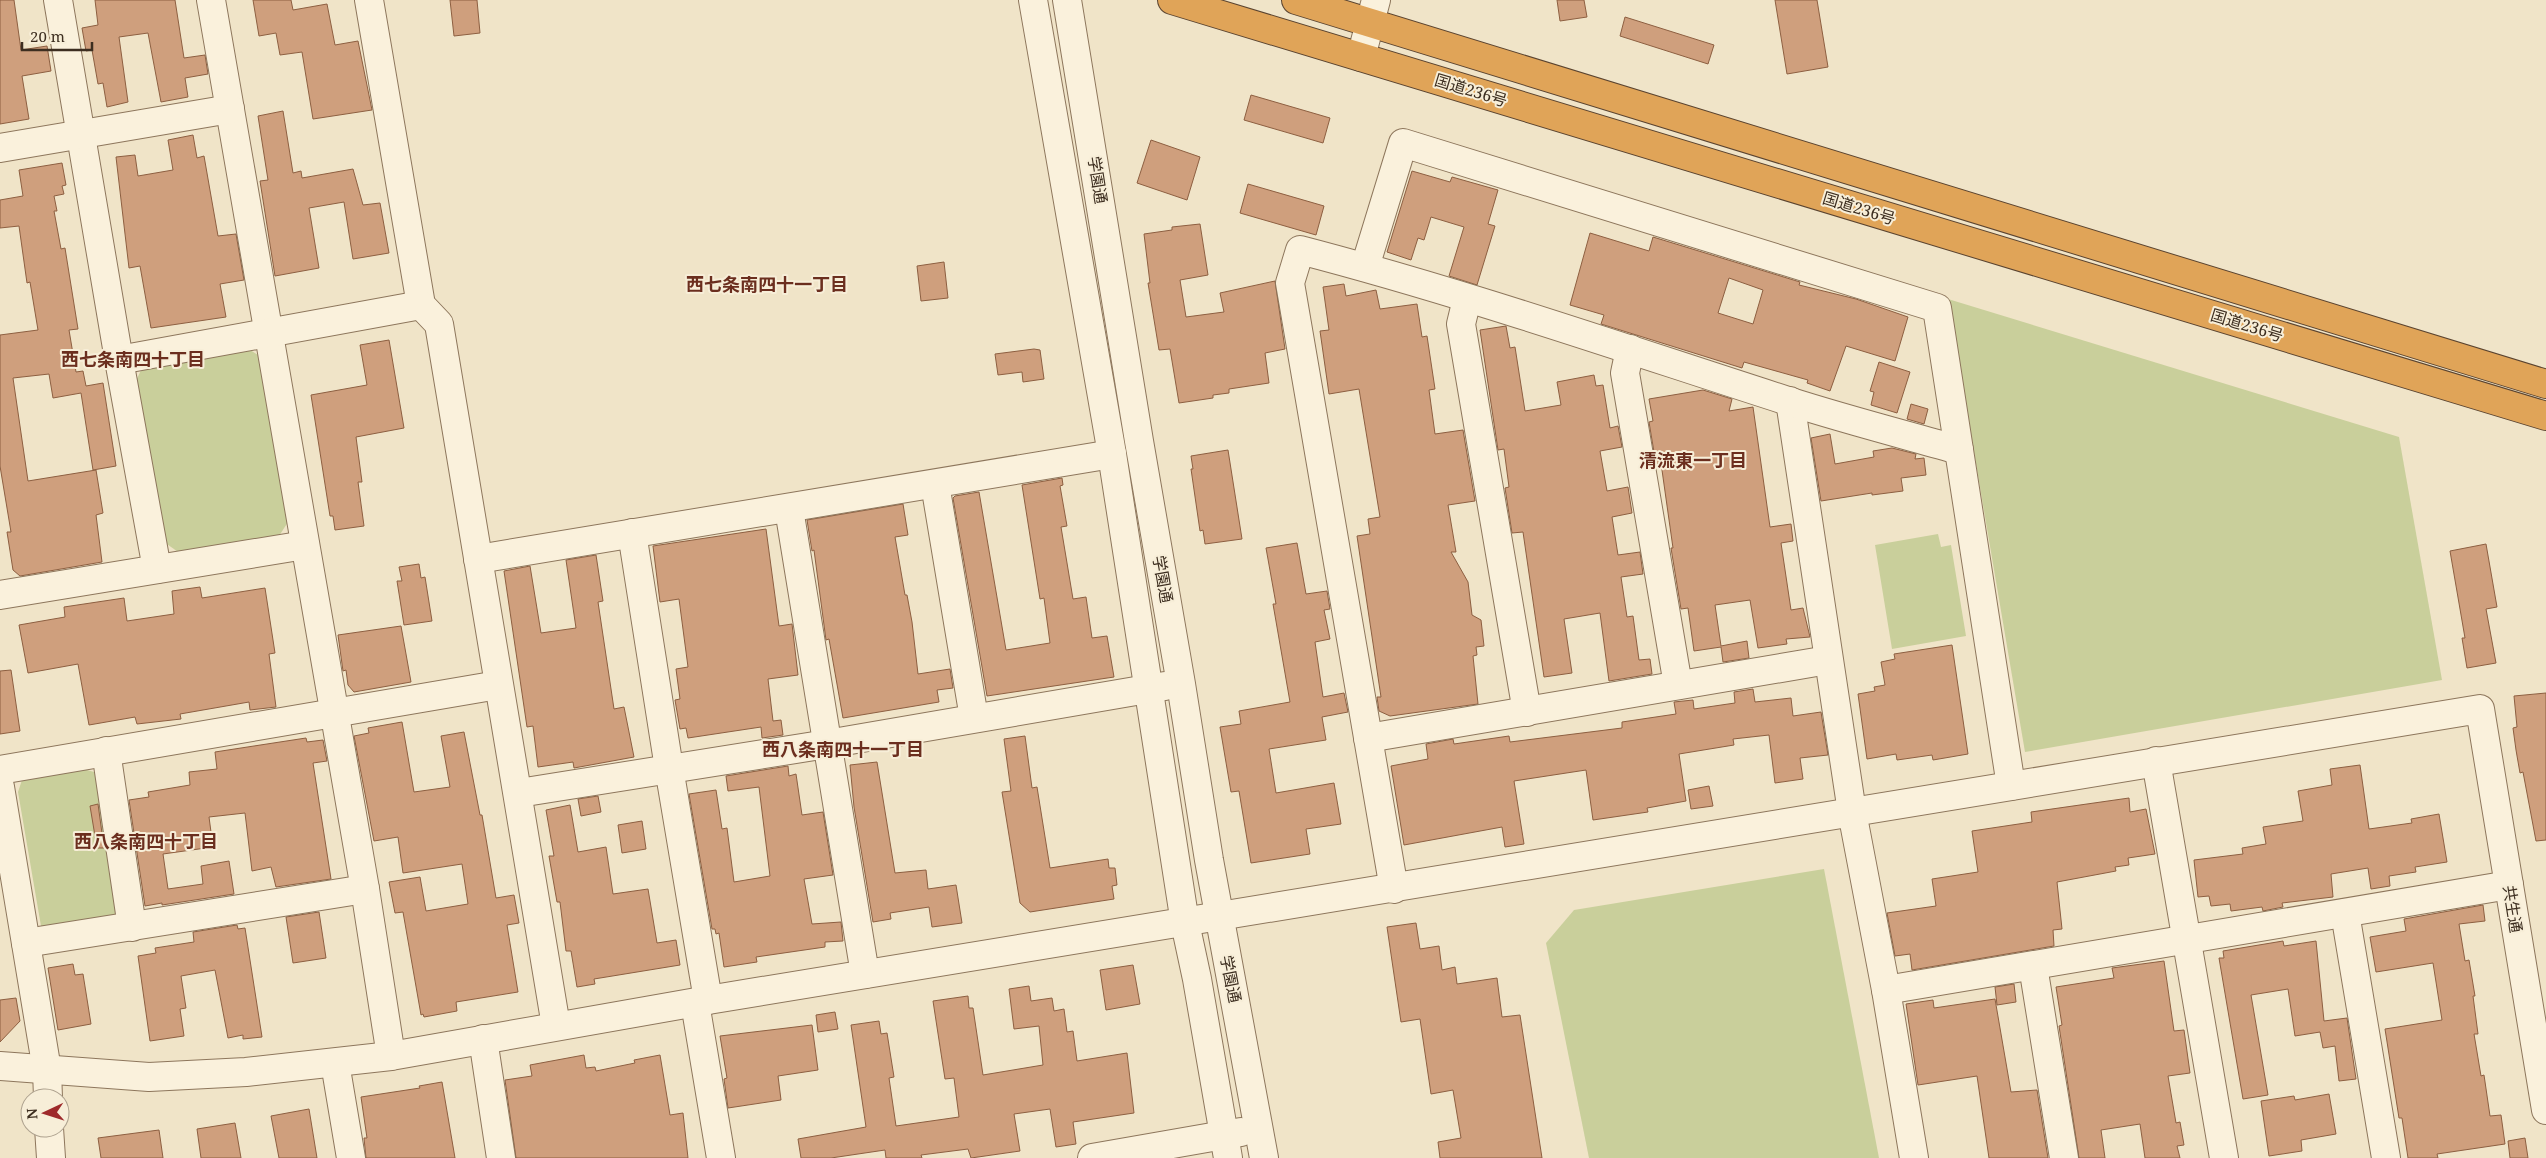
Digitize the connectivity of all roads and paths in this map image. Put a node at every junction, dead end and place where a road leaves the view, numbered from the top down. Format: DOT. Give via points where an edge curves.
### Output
graph roads {
  1 [pos="58,0"];
  2 [pos="211,0"];
  3 [pos="369,0"];
  4 [pos="1033,0"];
  5 [pos="1068,0"];
  6 [pos="1172,0"];
  7 [pos="1296,0"];
  8 [pos="1373,12"];
  9 [pos="1361,57"];
  10 [pos="230,108"];
  11 [pos="80,134"];
  12 [pos="0,148"];
  13 [pos="1365,267"];
  14 [pos="1467,299"];
  15 [pos="421,306"];
  16 [pos="269,334"];
  17 [pos="1630,349"];
  18 [pos="119,360"];
  19 [pos="2546,384"];
  20 [pos="1790,402"];
  21 [pos="2546,416"];
  22 [pos="1959,450"];
  23 [pos="1112,454"];
  24 [pos="935,484"];
  25 [pos="789,508"];
  26 [pos="632,533"];
  27 [pos="305,545"];
  28 [pos="478,559"];
  29 [pos="157,569"];
  30 [pos="1,589"];
  31 [pos="1828,660"];
  32 [pos="1182,684"];
  33 [pos="498,685"];
  34 [pos="1678,685"];
  35 [pos="1148,688"];
  36 [pos="1527,712"];
  37 [pos="334,714"];
  38 [pos="974,718"];
  39 [pos="1368,738"];
  40 [pos="827,744"];
  41 [pos="106,751"];
  42 [pos="2156,761"];
  43 [pos="668,768"];
  44 [pos="0,770"];
  45 [pos="2011,786"];
  46 [pos="0,787"];
  47 [pos="519,793"];
  48 [pos="1852,812"];
  49 [pos="2509,886"];
  50 [pos="1394,888"];
  51 [pos="366,889"];
  52 [pos="2345,913"];
  53 [pos="1220,918"];
  54 [pos="1185,923"];
  55 [pos="132,927"];
  56 [pos="2187,940"];
  57 [pos="26,942"];
  58 [pos="2033,966"];
  59 [pos="865,974"];
  60 [pos="1886,990"];
  61 [pos="702,1001"];
  62 [pos="556,1026"];
  63 [pos="483,1039"];
  64 [pos="392,1056"];
  65 [pos="335,1063"];
  66 [pos="0,1066"];
  67 [pos="47,1070"];
  68 [pos="48,1088"];
  69 [pos="2546,1110"];
  70 [pos="1259,1130"];
  71 [pos="1226,1146"];
  72 [pos="351,1158"];
  73 [pos="501,1158"];
  74 [pos="721,1158"];
  75 [pos="1092,1158"];
  76 [pos="1264,1158"];
  77 [pos="1914,1158"];
  78 [pos="2064,1158"];
  79 [pos="2224,1158"];
  80 [pos="2386,1158"];
  1 -- 11 [label="street"];
  2 -- 10 [label="street"];
  3 -- 15 [label="street"];
  4 -- 23 [label="street, 学園通"];
  5 -- 32 [label="street, 学園通"];
  6 -- 9 [label="highway, 国道236号"];
  7 -- 8 [label="highway, 国道236号"];
  8 -- 9 [label="street"];
  8 -- 19 [label="highway, 国道236号"];
  9 -- 21 [label="highway, 国道236号"];
  10 -- 11 [label="street"];
  10 -- 16 [label="street"];
  11 -- 12 [label="street"];
  11 -- 18 [label="street"];
  13 -- 14 [label="street"];
  13 -- 22 [label="street" via="1403,143 1937,308"];
  13 -- 39 [label="street" via="1300,250 1290,283"];
  14 -- 17 [label="street"];
  14 -- 36 [label="street" via="1461,324"];
  15 -- 16 [label="street"];
  15 -- 28 [label="street" via="439,324"];
  16 -- 18 [label="street"];
  16 -- 27 [label="street"];
  17 -- 20 [label="street"];
  17 -- 34 [label="street" via="1625,373"];
  18 -- 29 [label="street"];
  20 -- 22 [label="street"];
  20 -- 31 [label="street"];
  22 -- 45 [label="street"];
  23 -- 24 [label="street"];
  23 -- 35 [label="street, 学園通"];
  24 -- 25 [label="street"];
  24 -- 38 [label="street"];
  25 -- 26 [label="street"];
  25 -- 40 [label="street"];
  26 -- 28 [label="street"];
  26 -- 43 [label="street"];
  27 -- 29 [label="street"];
  27 -- 37 [label="street"];
  28 -- 33 [label="street"];
  29 -- 30 [label="street"];
  31 -- 34 [label="street"];
  31 -- 48 [label="street"];
  32 -- 35 [label="street"];
  32 -- 53 [label="street, 学園通"];
  33 -- 37 [label="street"];
  33 -- 47 [label="street"];
  34 -- 36 [label="street"];
  35 -- 38 [label="street"];
  35 -- 54 [label="street, 学園通"];
  36 -- 39 [label="street"];
  37 -- 41 [label="street"];
  37 -- 51 [label="street"];
  38 -- 40 [label="street"];
  39 -- 50 [label="street"];
  40 -- 43 [label="street"];
  40 -- 59 [label="street"];
  41 -- 44 [label="street"];
  41 -- 55 [label="street"];
  42 -- 45 [label="street"];
  42 -- 49 [label="street, 共生通" via="2480,709"];
  42 -- 56 [label="street"];
  43 -- 47 [label="street"];
  43 -- 61 [label="street"];
  45 -- 48 [label="street"];
  46 -- 57 [label="street"];
  47 -- 62 [label="street"];
  48 -- 50 [label="street"];
  48 -- 60 [label="street"];
  49 -- 52 [label="street"];
  49 -- 69 [label="street, 共生通"];
  50 -- 53 [label="street"];
  51 -- 55 [label="street"];
  51 -- 64 [label="street"];
  52 -- 56 [label="street"];
  52 -- 80 [label="street"];
  53 -- 54 [label="street"];
  53 -- 70 [label="street, 学園通"];
  54 -- 59 [label="street"];
  54 -- 71 [label="street, 学園通"];
  55 -- 57 [label="street"];
  56 -- 58 [label="street"];
  56 -- 79 [label="street"];
  57 -- 67 [label="street"];
  58 -- 60 [label="street"];
  58 -- 78 [label="street"];
  59 -- 61 [label="street"];
  60 -- 77 [label="street"];
  61 -- 62 [label="street"];
  61 -- 74 [label="street"];
  62 -- 63 [label="street"];
  63 -- 64 [label="street"];
  63 -- 73 [label="street"];
  64 -- 65 [label="street"];
  65 -- 67 [label="street" via="149,1077"];
  65 -- 72 [label="street"];
  66 -- 67 [label="street"];
  67 -- 68 [label="street"];
  70 -- 71 [label="street"];
  70 -- 76 [label="street, 学園通"];
  71 -- 75 [label="street"];
}
